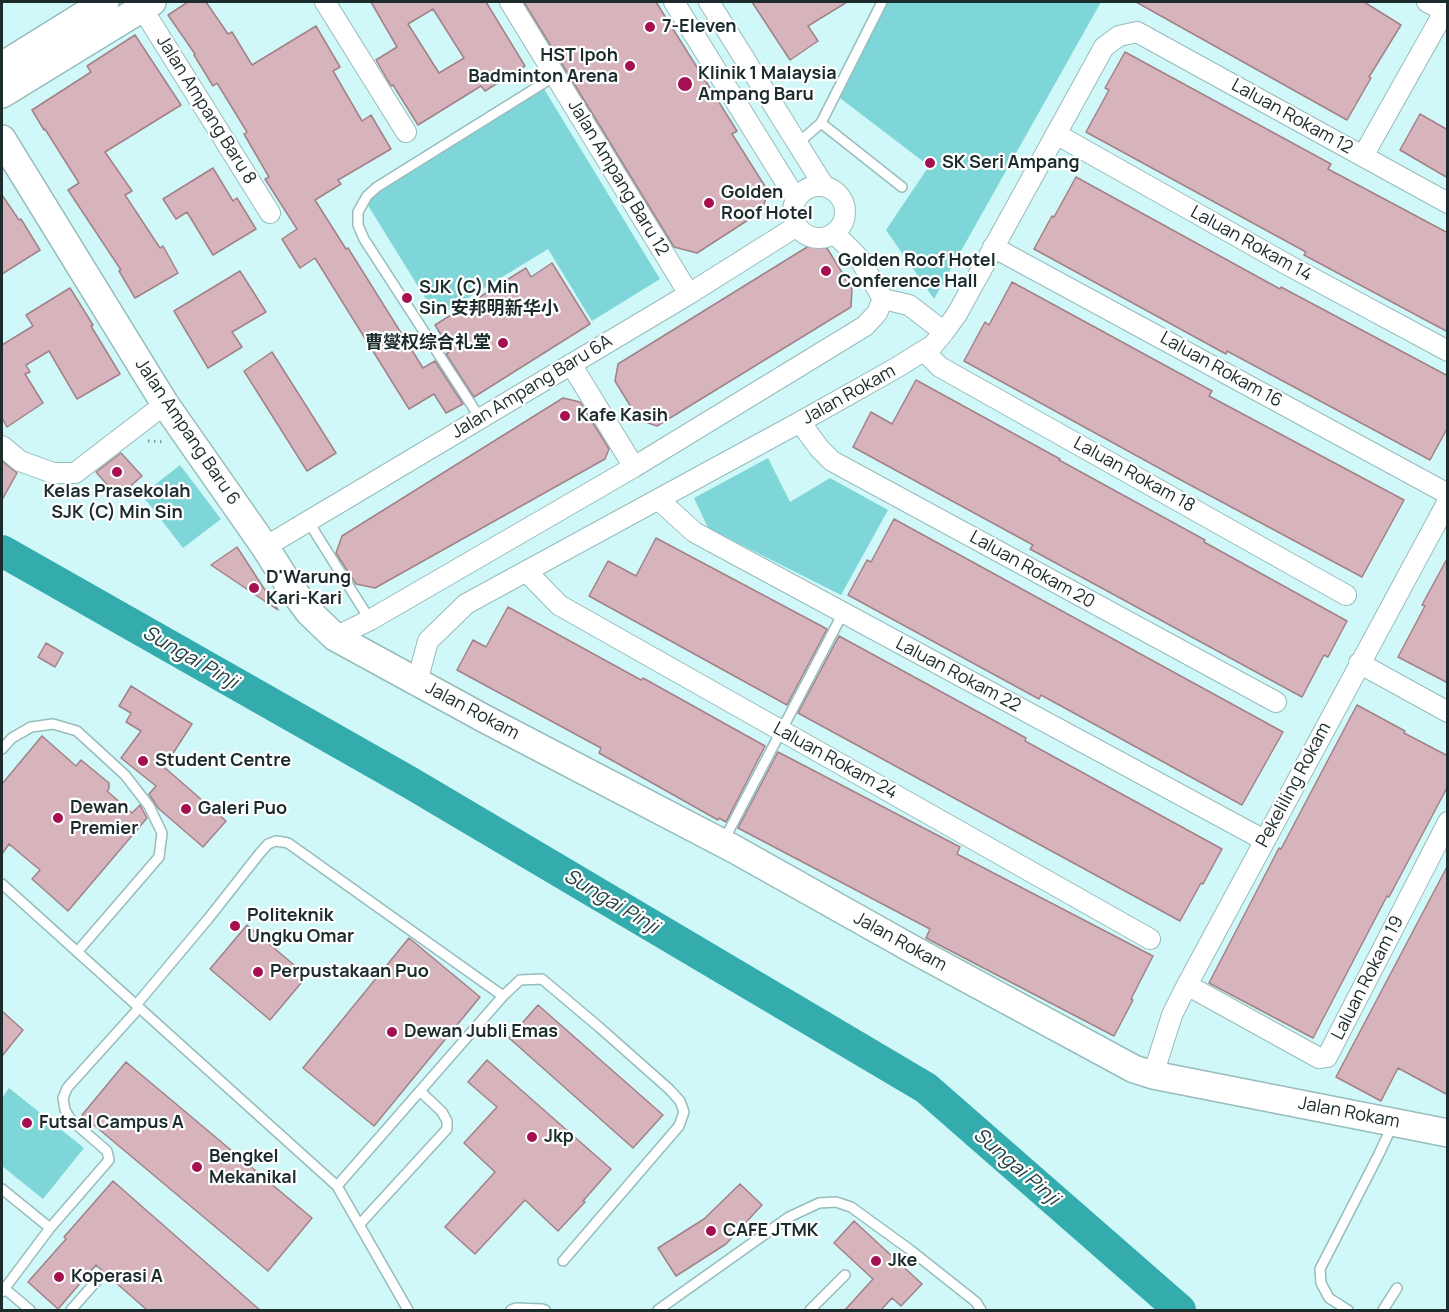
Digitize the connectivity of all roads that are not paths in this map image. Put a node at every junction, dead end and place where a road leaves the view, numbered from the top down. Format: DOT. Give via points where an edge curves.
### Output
graph roads {
  1 [pos="105,2"];
  2 [pos="325,2"];
  3 [pos="510,2"];
  4 [pos="674,2"];
  5 [pos="709,2"];
  6 [pos="882,2"];
  7 [pos="147,4"];
  8 [pos="1442,8"];
  9 [pos="1137,32"];
  10 [pos="2,66"];
  11 [pos="555,76"];
  12 [pos="2,94"];
  13 [pos="821,123"];
  14 [pos="406,132"];
  15 [pos="1056,134"];
  16 [pos="2,139"];
  17 [pos="797,144"];
  18 [pos="1363,156"];
  19 [pos="824,186"];
  20 [pos="902,187"];
  21 [pos="796,199"];
  22 [pos="1448,202"];
  23 [pos="270,213"];
  24 [pos="797,226"];
  25 [pos="834,233"];
  26 [pos="993,247"];
  27 [pos="688,294"];
  28 [pos="883,299"];
  29 [pos="944,332"];
  30 [pos="1448,351"];
  31 [pos="924,352"];
  32 [pos="571,364"];
  33 [pos="165,404"];
  34 [pos="480,418"];
  35 [pos="800,423"];
  36 [pos="2,446"];
  37 [pos="634,467"];
  38 [pos="1448,494"];
  39 [pos="659,500"];
  40 [pos="1448,501"];
  41 [pos="308,521"];
  42 [pos="265,547"];
  43 [pos="527,572"];
  44 [pos="1346,595"];
  45 [pos="843,613"];
  46 [pos="370,620"];
  47 [pos="336,637"];
  48 [pos="1359,663"];
  49 [pos="417,682"];
  50 [pos="1276,702"];
  51 [pos="1448,712"];
  52 [pos="781,730"];
  53 [pos="2,749"];
  54 [pos="1448,822"];
  55 [pos="1264,840"];
  56 [pos="722,844"];
  57 [pos="2,884"];
  58 [pos="1150,939"];
  59 [pos="78,951"];
  60 [pos="1187,985"];
  61 [pos="502,996"];
  62 [pos="138,1006"];
  63 [pos="1153,1075"];
  64 [pos="420,1091"];
  65 [pos="1394,1122"];
  66 [pos="1448,1133"];
  67 [pos="337,1185"];
  68 [pos="2,1190"];
  69 [pos="359,1225"];
  70 [pos="50,1228"];
  71 [pos="563,1261"];
  72 [pos="845,1275"];
  73 [pos="100,1277"];
  74 [pos="1397,1288"];
  75 [pos="3,1290"];
  76 [pos="658,1310"];
  77 [pos="30,1311"];
  78 [pos="71,1311"];
  79 [pos="408,1311"];
  80 [pos="511,1311"];
  81 [pos="545,1311"];
  82 [pos="810,1311"];
  83 [pos="981,1311"];
  84 [pos="1348,1311"];
  85 [pos="1383,1311"];
  1 -- 10 [label="main road"];
  2 -- 14 [label="street"];
  3 -- 11 [label="street, Jalan Ampang Baru 12"];
  4 -- 21 [label="street"];
  5 -- 17 [label="street"];
  6 -- 13 [label="lane"];
  7 -- 12 [label="main road"];
  7 -- 23 [label="street, Jalan Ampang Baru 8"];
  8 -- 18 [label="street"];
  9 -- 15 [label="street, Jalan Rokam" via="1119,36 1104,47"];
  9 -- 18 [label="street, Laluan Rokam 12"];
  11 -- 27 [label="street, Jalan Ampang Baru 12"];
  11 -- 34 [label="lane" via="377,188 358,212 364,239"];
  13 -- 17 [label="lane"];
  13 -- 20 [label="lane"];
  15 -- 26 [label="street, Jalan Rokam"];
  15 -- 30 [label="street, Laluan Rokam 14"];
  16 -- 33 [label="main road, Jalan Ampang Baru 6"];
  17 -- 19 [label="street"];
  18 -- 22 [label="street, Laluan Rokam 12"];
  19 -- 21 [label="street" via="808,188"];
  19 -- 25 [label="street" via="838,195 845,210"];
  21 -- 24 [label="street" via="793,213"];
  24 -- 25 [label="street" via="819,238"];
  24 -- 27 [label="street, Jalan Ampang Baru 6A"];
  25 -- 28 [label="street" via="859,258"];
  26 -- 29 [label="street, Jalan Rokam"];
  26 -- 38 [label="street, Laluan Rokam 16"];
  27 -- 32 [label="street, Jalan Ampang Baru 6A"];
  28 -- 29 [label="street" via="909,305"];
  28 -- 37 [label="street" via="865,326"];
  29 -- 31 [label="street, Jalan Rokam"];
  31 -- 35 [label="street, Jalan Rokam"];
  31 -- 44 [label="street, Laluan Rokam 18" via="940,367"];
  32 -- 34 [label="street, Jalan Ampang Baru 6A"];
  32 -- 37 [label="street"];
  33 -- 36 [label="street" via="75,473 52,473 20,460"];
  33 -- 42 [label="main road, Jalan Ampang Baru 6"];
  34 -- 41 [label="street, Jalan Ampang Baru 6A"];
  35 -- 39 [label="street, Jalan Rokam"];
  35 -- 50 [label="street, Laluan Rokam 20" via="832,461"];
  37 -- 46 [label="street"];
  39 -- 43 [label="street, Jalan Rokam"];
  39 -- 45 [label="street, Laluan Rokam 22" via="694,532"];
  40 -- 48 [label="street, Pekeliling Rokam"];
  41 -- 42 [label="street, Jalan Ampang Baru 6A"];
  41 -- 46 [label="lane"];
  42 -- 47 [label="main road, Jalan Ampang Baru 6" via="309,612"];
  43 -- 49 [label="street, Jalan Rokam" via="466,604 428,641"];
  43 -- 52 [label="street, Laluan Rokam 24" via="559,605"];
  45 -- 52 [label="lane"];
  45 -- 55 [label="street, Laluan Rokam 22"];
  46 -- 47 [label="street"];
  47 -- 49 [label="main road, Jalan Ampang Baru 6"];
  48 -- 51 [label="street"];
  48 -- 55 [label="street, Pekeliling Rokam"];
  49 -- 56 [label="main road, Jalan Rokam"];
  52 -- 56 [label="lane"];
  52 -- 58 [label="street, Laluan Rokam 24"];
  53 -- 59 [label="lane" via="31,727 53,724 77,731 125,775 162,832 159,857"];
  54 -- 60 [label="street, Laluan Rokam 19" via="1327,1057 1319,1058"];
  55 -- 60 [label="street, Pekeliling Rokam"];
  56 -- 63 [label="main road, Jalan Rokam" via="1123,1063"];
  57 -- 59 [label="lane"];
  59 -- 62 [label="lane"];
  60 -- 63 [label="street, Pekeliling Rokam" via="1172,1016"];
  61 -- 62 [label="lane" via="288,843 276,841 260,853"];
  61 -- 64 [label="lane"];
  61 -- 71 [label="lane" via="520,980 542,979 669,1089 684,1112 679,1126"];
  62 -- 67 [label="lane"];
  62 -- 70 [label="lane" via="67,1088 63,1098 71,1120 107,1151 109,1160"];
  63 -- 65 [label="main road, Jalan Rokam"];
  64 -- 67 [label="lane"];
  64 -- 69 [label="lane" via="442,1112 447,1129"];
  65 -- 66 [label="main road, Jalan Rokam"];
  65 -- 84 [label="lane" via="1320,1269 1321,1283 1329,1298"];
  67 -- 69 [label="lane"];
  68 -- 70 [label="lane"];
  69 -- 79 [label="lane"];
  70 -- 75 [label="lane"];
  72 -- 82 [label="lane"];
  73 -- 78 [label="lane"];
  74 -- 85 [label="lane"];
  75 -- 77 [label="lane"];
  76 -- 83 [label="lane" via="789,1217 819,1203 836,1202 851,1206 909,1249 976,1302"];
  80 -- 81 [label="lane"];
}
